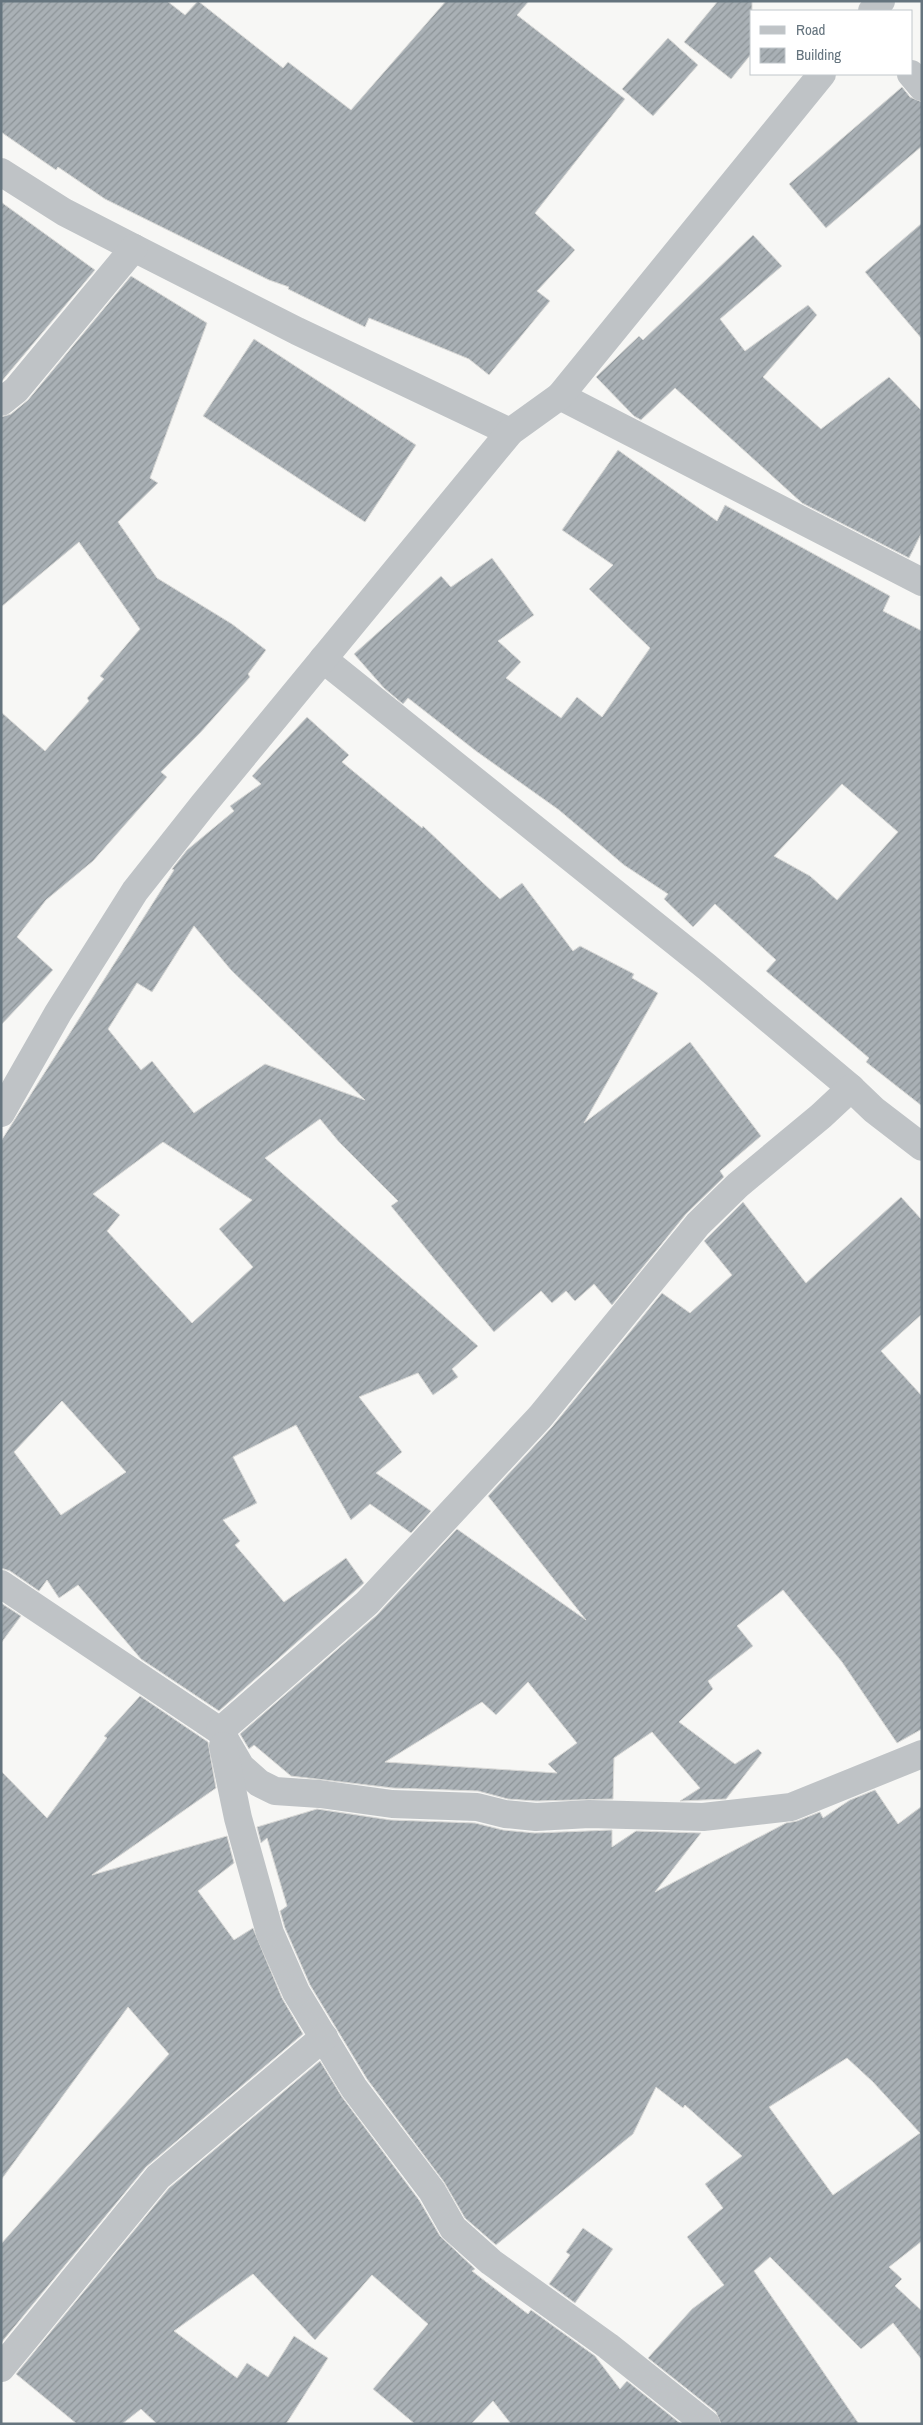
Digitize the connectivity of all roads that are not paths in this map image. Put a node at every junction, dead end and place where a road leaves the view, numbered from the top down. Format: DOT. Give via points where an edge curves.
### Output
graph roads {
  1 [pos="821,75"];
  2 [pos="912,75"];
  3 [pos="922,87"];
  4 [pos="1,172"];
  5 [pos="134,248"];
  6 [pos="560,396"];
  7 [pos="1,402"];
  8 [pos="510,432"];
  9 [pos="922,582"];
  10 [pos="323,659"];
  11 [pos="851,1088"];
  12 [pos="1,1113"];
  13 [pos="922,1147"];
  14 [pos="1,1584"];
  15 [pos="220,1731"];
  16 [pos="922,1754"];
  17 [pos="324,2037"];
  18 [pos="1,2368"];
  19 [pos="706,2424"];
  1 -- 6 [label="street"];
  2 -- 3 [label="street"];
  4 -- 5 [label="street" via="64,212"];
  5 -- 7 [label="street" via="16,390"];
  5 -- 8 [label="street" via="297,331"];
  6 -- 8 [label="street"];
  6 -- 9 [label="street"];
  8 -- 10 [label="street"];
  10 -- 11 [label="street" via="707,967"];
  10 -- 12 [label="street" via="135,891 58,1013"];
  11 -- 13 [label="street"];
  11 -- 15 [label="street" via="738,1185 698,1224 540,1417 367,1603"];
  14 -- 15 [label="street"];
  15 -- 16 [label="street" via="241,1767 259,1783 275,1791 392,1804 477,1807 536,1817 589,1814 703,1817 791,1807"];
  15 -- 17 [label="street" via="238,1818 270,1933 296,1992"];
  17 -- 18 [label="street" via="158,2177"];
  17 -- 19 [label="street" via="354,2088 432,2191 453,2228 491,2262 608,2346"];
}
